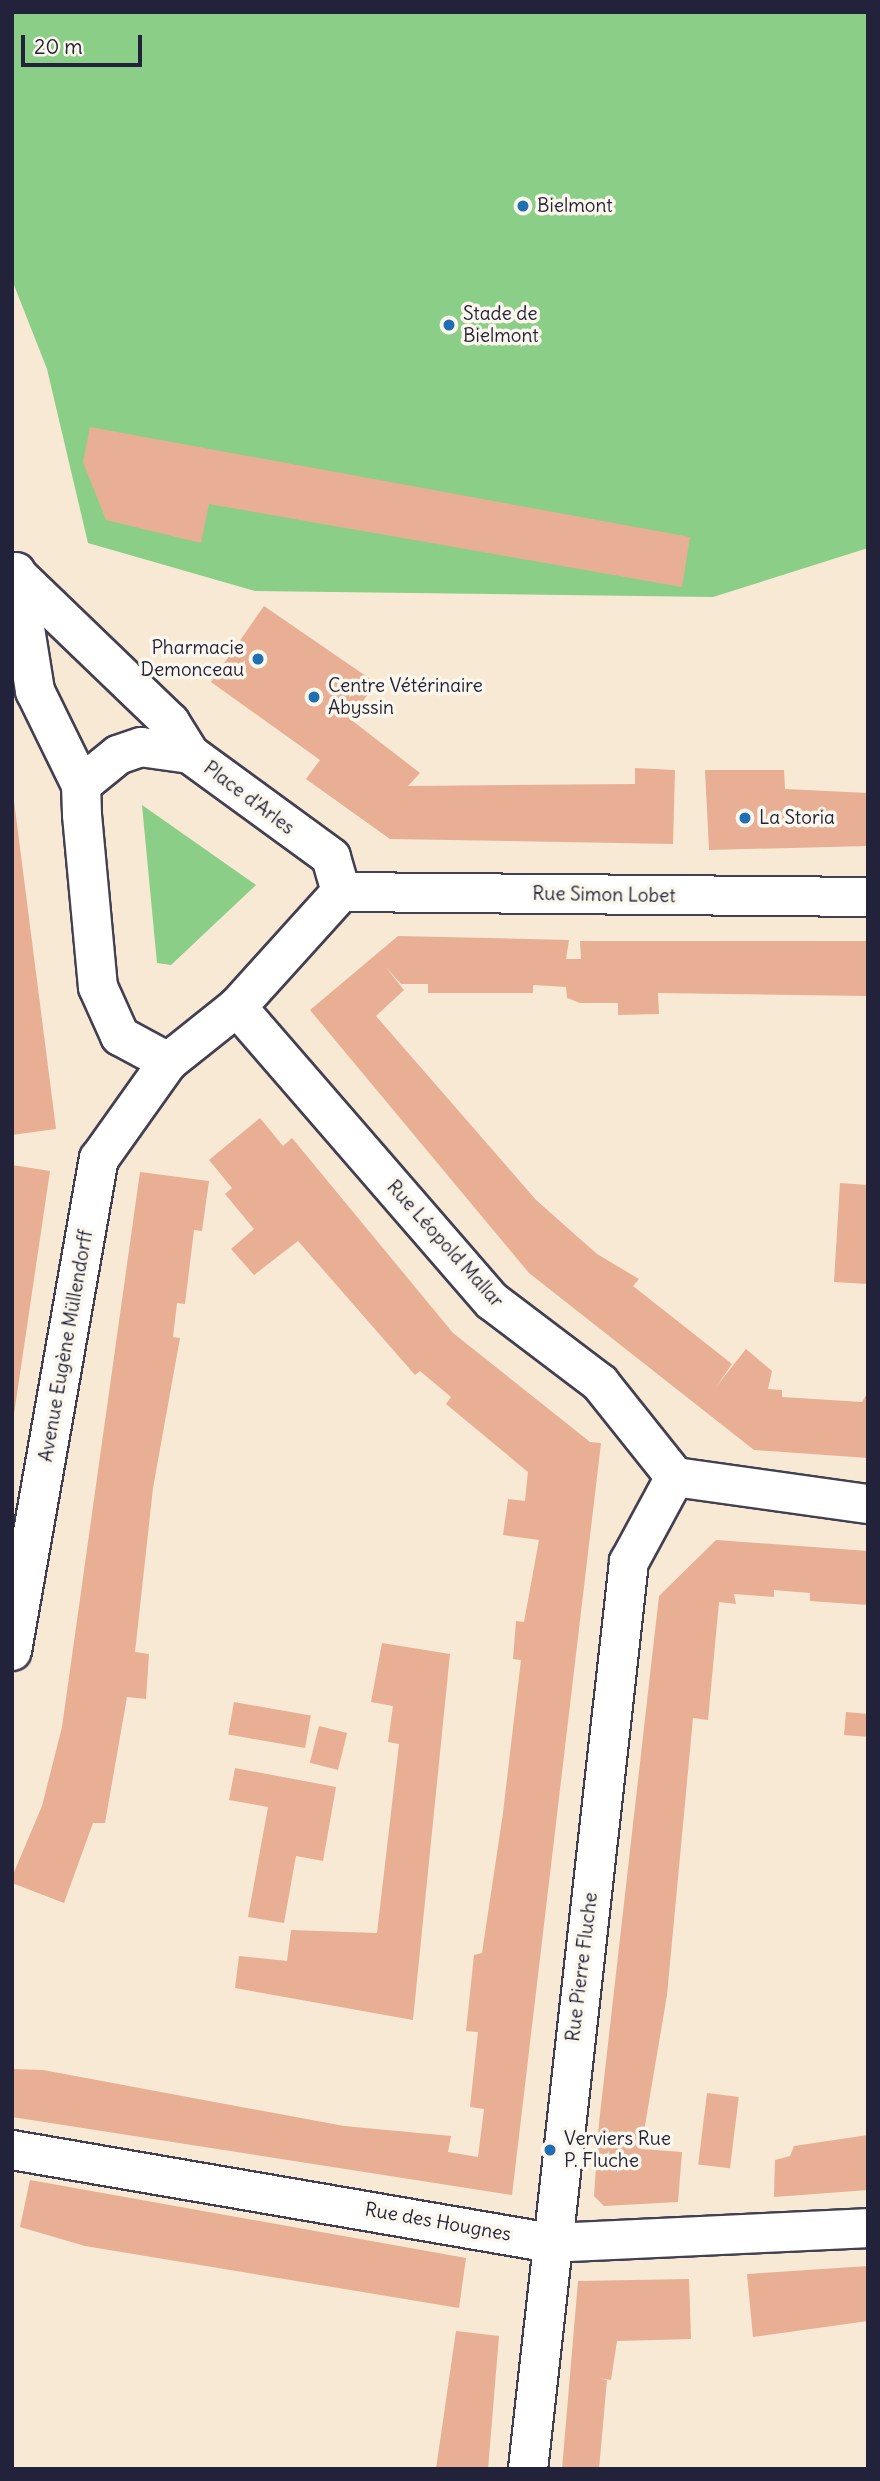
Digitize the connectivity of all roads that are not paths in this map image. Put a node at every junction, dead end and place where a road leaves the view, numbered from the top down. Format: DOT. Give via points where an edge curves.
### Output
graph roads {
  1 [pos="14,568"];
  2 [pos="190,754"];
  3 [pos="81,785"];
  4 [pos="341,892"];
  5 [pos="868,897"];
  6 [pos="237,1007"];
  7 [pos="168,1062"];
  8 [pos="675,1477"];
  9 [pos="868,1503"];
  10 [pos="12,1651"];
  11 [pos="12,2150"];
  12 [pos="868,2228"];
  13 [pos="551,2243"];
  14 [pos="528,2469"];
  1 -- 2 [label="street" via="170,722"];
  1 -- 3 [label="street" via="35,691"];
  2 -- 3 [label="street, Place d'Arles" via="141,747"];
  2 -- 4 [label="street, Place d'Arles" via="331,857"];
  3 -- 7 [label="street" via="98,987 120,1036"];
  4 -- 5 [label="street, Rue Simon Lobet"];
  4 -- 6 [label="street"];
  6 -- 7 [label="street"];
  6 -- 8 [label="street, Rue Léopold Mallar" via="492,1301 600,1383"];
  7 -- 10 [label="street, Avenue Eugène Müllendorff" via="99,1159"];
  8 -- 9 [label="street" via="803,1500"];
  8 -- 13 [label="street, Rue Pierre Fluche" via="629,1562"];
  11 -- 13 [label="street, Rue des Hougnes"];
  12 -- 13 [label="street, Rue des Hougnes"];
  13 -- 14 [label="street, Rue Pierre Fluche"];
}
